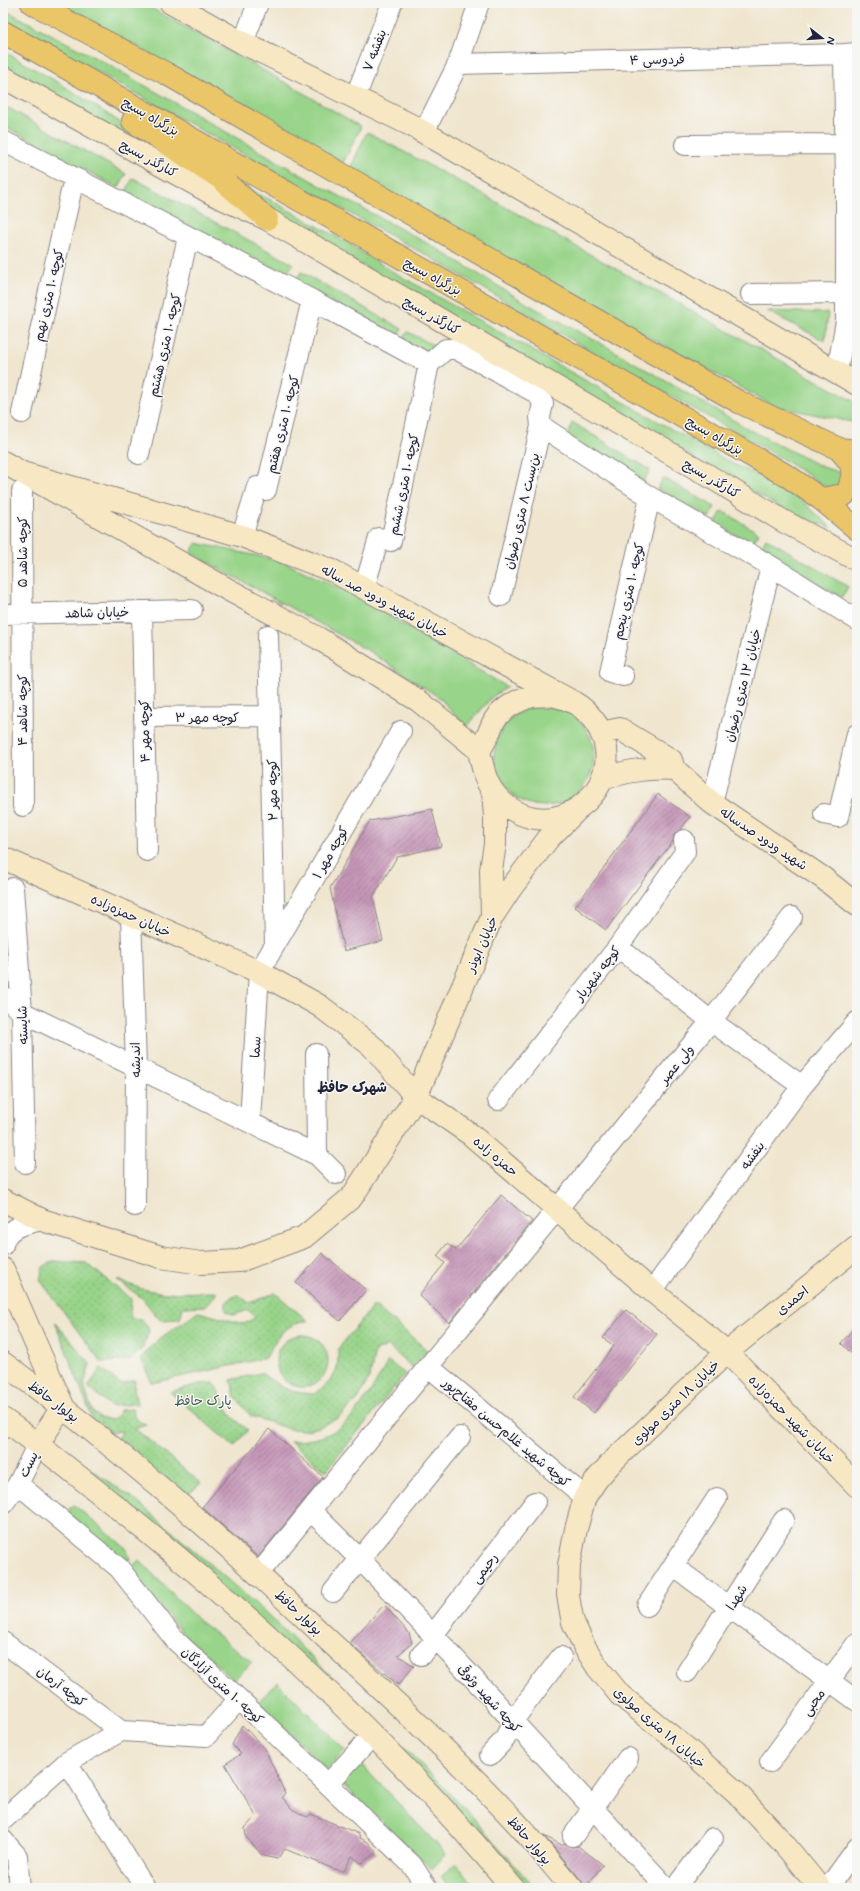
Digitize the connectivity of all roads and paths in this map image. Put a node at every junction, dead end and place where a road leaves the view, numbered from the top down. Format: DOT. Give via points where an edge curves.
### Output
graph roads {
  1 [pos="32,3"];
  2 [pos="171,3"];
  3 [pos="258,3"];
  4 [pos="392,3"];
  5 [pos="479,3"];
  6 [pos="3,32"];
  7 [pos="3,37"];
  8 [pos="243,43"];
  9 [pos="850,53"];
  10 [pos="458,64"];
  11 [pos="3,77"];
  12 [pos="355,98"];
  13 [pos="424,132"];
  14 [pos="3,141"];
  15 [pos="846,144"];
  16 [pos="685,145"];
  17 [pos="74,178"];
  18 [pos="852,182"];
  19 [pos="267,219"];
  20 [pos="188,237"];
  21 [pos="845,293"];
  22 [pos="751,294"];
  23 [pos="312,300"];
  24 [pos="851,321"];
  25 [pos="428,364"];
  26 [pos="837,372"];
  27 [pos="857,384"];
  28 [pos="22,413"];
  29 [pos="541,426"];
  30 [pos="848,450"];
  31 [pos="139,454"];
  32 [pos="3,462"];
  33 [pos="24,482"];
  34 [pos="650,497"];
  35 [pos="821,499"];
  36 [pos="857,529"];
  37 [pos="242,536"];
  38 [pos="857,560"];
  39 [pos="771,566"];
  40 [pos="364,588"];
  41 [pos="500,596"];
  42 [pos="192,610"];
  43 [pos="142,611"];
  44 [pos="12,614"];
  45 [pos="857,620"];
  46 [pos="268,635"];
  47 [pos="623,676"];
  48 [pos="573,702"];
  49 [pos="270,716"];
  50 [pos="144,717"];
  51 [pos="401,731"];
  52 [pos="601,734"];
  53 [pos="857,734"];
  54 [pos="480,752"];
  55 [pos="674,769"];
  56 [pos="602,779"];
  57 [pos="492,792"];
  58 [pos="712,803"];
  59 [pos="23,806"];
  60 [pos="578,809"];
  61 [pos="824,814"];
  62 [pos="684,840"];
  63 [pos="147,851"];
  64 [pos="3,858"];
  65 [pos="13,888"];
  66 [pos="857,905"];
  67 [pos="131,915"];
  68 [pos="492,917"];
  69 [pos="792,917"];
  70 [pos="275,945"];
  71 [pos="618,948"];
  72 [pos="259,972"];
  73 [pos="3,996"];
  74 [pos="22,1012"];
  75 [pos="711,1021"];
  76 [pos="857,1022"];
  77 [pos="316,1054"];
  78 [pos="136,1066"];
  79 [pos="802,1086"];
  80 [pos="416,1097"];
  81 [pos="498,1100"];
  82 [pos="250,1121"];
  83 [pos="317,1155"];
  84 [pos="25,1163"];
  85 [pos="336,1174"];
  86 [pos="3,1200"];
  87 [pos="135,1206"];
  88 [pos="558,1209"];
  89 [pos="42,1220"];
  90 [pos="3,1244"];
  91 [pos="857,1247"];
  92 [pos="3,1270"];
  93 [pos="652,1291"];
  94 [pos="727,1352"];
  95 [pos="3,1363"];
  96 [pos="429,1367"];
  97 [pos="63,1406"];
  98 [pos="3,1419"];
  99 [pos="460,1437"];
  100 [pos="38,1444"];
  101 [pos="18,1484"];
  102 [pos="857,1486"];
  103 [pos="585,1497"];
  104 [pos="717,1498"];
  105 [pos="534,1502"];
  106 [pos="3,1504"];
  107 [pos="311,1511"];
  108 [pos="784,1520"];
  109 [pos="361,1559"];
  110 [pos="265,1566"];
  111 [pos="673,1566"];
  112 [pos="333,1592"];
  113 [pos="647,1606"];
  114 [pos="730,1607"];
  115 [pos="435,1637"];
  116 [pos="3,1642"];
  117 [pos="857,1642"];
  118 [pos="421,1655"];
  119 [pos="561,1657"];
  120 [pos="686,1672"];
  121 [pos="829,1680"];
  122 [pos="239,1699"];
  123 [pos="857,1701"];
  124 [pos="512,1722"];
  125 [pos="121,1730"];
  126 [pos="373,1735"];
  127 [pos="490,1755"];
  128 [pos="628,1758"];
  129 [pos="67,1762"];
  130 [pos="770,1762"];
  131 [pos="328,1784"];
  132 [pos="592,1809"];
  133 [pos="3,1820"];
  134 [pos="573,1836"];
  135 [pos="713,1838"];
  136 [pos="3,1840"];
  137 [pos="857,1848"];
  138 [pos="20,1888"];
  139 [pos="145,1888"];
  140 [pos="427,1888"];
  141 [pos="513,1888"];
  142 [pos="572,1888"];
  143 [pos="667,1888"];
  144 [pos="675,1888"];
  145 [pos="820,1888"];
  146 [pos="828,1888"];
  1 -- 30 [label="highway" via="167,74 739,402"];
  2 -- 8 [label="street"];
  3 -- 8 [label="street"];
  4 -- 12 [label="street, بنفشه ۷"];
  5 -- 10 [label="street"];
  6 -- 35 [label="highway, بزرگراه بسیج" via="625,383 789,477"];
  7 -- 19 [label="highway" via="220,178"];
  8 -- 12 [label="street"];
  9 -- 10 [label="street, فردوسی ۴"];
  9 -- 15 [label="street"];
  10 -- 13 [label="street"];
  11 -- 19 [label="street, کنارگذر بسیج" via="212,193"];
  12 -- 13 [label="street"];
  13 -- 26 [label="street"];
  14 -- 17 [label="street"];
  15 -- 16 [label="street"];
  15 -- 18 [label="street"];
  17 -- 20 [label="street"];
  17 -- 28 [label="street, کوچه ۱۰ متری نهم"];
  18 -- 21 [label="street"];
  19 -- 38 [label="street, کنارگذر بسیج" via="784,521"];
  20 -- 23 [label="street"];
  20 -- 31 [label="street, کوچه ۱۰ متری هشتم"];
  21 -- 22 [label="street"];
  21 -- 24 [label="street"];
  23 -- 25 [label="street"];
  23 -- 37 [label="street, کوچه ۱۰ متری هفتم" via="266,490 257,487"];
  24 -- 26 [label="street"];
  25 -- 29 [label="street, بن‌بست ۸ متری رضوان" via="446,349 456,349 538,394 543,404"];
  25 -- 40 [label="street, کوچه ۱۰ متری ششم" via="391,540 379,538"];
  26 -- 27 [label="street"];
  29 -- 34 [label="street"];
  29 -- 41 [label="street, بن‌بست ۸ متری رضوان"];
  30 -- 35 [label="highway" via="853,472 849,490 844,495"];
  32 -- 33 [label="street, خیابان شهید ودود صد ساله"];
  33 -- 37 [label="street, خیابان شهید ودود صد ساله"];
  33 -- 44 [label="street, کوچه شاهد ۵"];
  33 -- 54 [label="street, خیابان شهید ودود صد ساله" via="318,638 419,701"];
  34 -- 39 [label="street"];
  34 -- 47 [label="street, کوچه ۱۰ متری پنجم" via="610,672"];
  35 -- 36 [label="highway, بزرگراه بسیج"];
  37 -- 40 [label="street, خیابان شهید ودود صد ساله" via="333,571"];
  39 -- 45 [label="street"];
  39 -- 58 [label="street, خیابان ۱۲ متری رضوان"];
  40 -- 48 [label="street, خیابان شهید ودود صد ساله"];
  42 -- 43 [label="street, خیابان شاهد"];
  43 -- 44 [label="street, خیابان شاهد"];
  43 -- 50 [label="street, کوچه مهر ۴"];
  44 -- 59 [label="street, کوچه شاهد ۴"];
  46 -- 49 [label="street, کوچه مهر ۲"];
  48 -- 52 [label="street" via="593,718"];
  48 -- 54 [label="street" via="553,695 532,696 512,704 496,718"];
  49 -- 50 [label="street, کوچه مهر ۳"];
  49 -- 70 [label="street, کوچه مهر ۲"];
  50 -- 63 [label="street, کوچه مهر ۴"];
  51 -- 70 [label="street, کوچه مهر ۱"];
  52 -- 55 [label="street, شهید ودود صدساله" via="620,728 671,760"];
  52 -- 56 [label="street" via="606,759"];
  53 -- 61 [label="street" via="838,817"];
  54 -- 57 [label="street"];
  55 -- 56 [label="street" via="637,769"];
  55 -- 58 [label="street, شهید ودود صدساله"];
  56 -- 60 [label="street" via="593,796"];
  57 -- 60 [label="street" via="516,812 540,819 560,817"];
  57 -- 68 [label="street" via="495,816 495,844 491,870"];
  58 -- 66 [label="street, شهید ودود صدساله" via="823,878"];
  60 -- 68 [label="street, خیابان ابوذر" via="548,839"];
  62 -- 71 [label="street, کوچه شهریار" via="685,852"];
  64 -- 67 [label="street, خیابان حمزه‌زاده"];
  65 -- 74 [label="street, شایسته"];
  67 -- 72 [label="street, خیابان حمزه‌زاده"];
  67 -- 78 [label="street, اندیشه"];
  68 -- 80 [label="street, خیابان ابوذر"];
  69 -- 75 [label="street, ولی عصر"];
  70 -- 72 [label="street, کوچه مهر ۱"];
  71 -- 75 [label="street"];
  71 -- 81 [label="street, کوچه شهریار"];
  72 -- 80 [label="street, حمزه زاده" via="320,1006 372,1046"];
  72 -- 82 [label="street, سما"];
  73 -- 74 [label="street"];
  74 -- 78 [label="street"];
  74 -- 84 [label="street, شایسته"];
  75 -- 79 [label="street"];
  75 -- 88 [label="street, ولی عصر"];
  76 -- 79 [label="street, بنفشه"];
  77 -- 83 [label="street"];
  78 -- 82 [label="street"];
  78 -- 87 [label="street, اندیشه"];
  79 -- 93 [label="street, بنفشه"];
  80 -- 88 [label="street, حمزه زاده" via="470,1134"];
  80 -- 89 [label="street, خیابان ابوذر" via="352,1197 304,1237 239,1261 200,1263 161,1257"];
  82 -- 83 [label="street"];
  83 -- 85 [label="street"];
  86 -- 89 [label="street, خیابان ابوذر"];
  88 -- 93 [label="street, حمزه زاده"];
  88 -- 96 [label="street, ولی عصر"];
  89 -- 90 [label="street" via="10,1230"];
  91 -- 94 [label="street, احمدی"];
  92 -- 97 [label="street"];
  93 -- 94 [label="street, حمزه زاده"];
  94 -- 102 [label="street, خیابان شهید حمزه‌زاده"];
  94 -- 103 [label="street, خیابان ۱۸ متری مولوی" via="612,1462"];
  95 -- 97 [label="street, بولوار حافظ"];
  96 -- 103 [label="street, کوچه شهید غلام‌حسن مفتاح‌پور"];
  96 -- 107 [label="street, ولی عصر"];
  97 -- 100 [label="street"];
  97 -- 142 [label="street, بولوار حافظ" via="189,1511 403,1710 511,1817"];
  98 -- 100 [label="street"];
  99 -- 109 [label="street"];
  100 -- 101 [label="street, پست"];
  100 -- 126 [label="street" via="214,1587"];
  101 -- 106 [label="street, پست"];
  101 -- 122 [label="street, کوچه ۱۰ متری آزادگان" via="119,1568 176,1641"];
  103 -- 145 [label="street, خیابان ۱۸ متری مولوی" via="569,1565 568,1594 574,1622 584,1646 620,1695 685,1747 736,1793 784,1844"];
  104 -- 111 [label="street"];
  105 -- 115 [label="street, رحیمی"];
  107 -- 109 [label="street, کوچه شهید وثوقی"];
  107 -- 110 [label="street, ولی عصر"];
  108 -- 114 [label="street, شهدا"];
  109 -- 112 [label="street"];
  109 -- 115 [label="street, کوچه شهید وثوقی"];
  111 -- 113 [label="street"];
  111 -- 114 [label="street"];
  114 -- 120 [label="street, شهدا"];
  114 -- 121 [label="street"];
  115 -- 118 [label="street, رحیمی"];
  115 -- 124 [label="street, کوچه شهید وثوقی"];
  116 -- 125 [label="street, کوچه آرمان"];
  117 -- 121 [label="street, محبی"];
  119 -- 124 [label="street"];
  121 -- 123 [label="street"];
  121 -- 130 [label="street, محبی"];
  122 -- 125 [label="street" via="206,1736"];
  122 -- 131 [label="street, کوچه ۱۰ متری آزادگان"];
  124 -- 127 [label="street" via="505,1739"];
  124 -- 132 [label="street, کوچه شهید وثوقی"];
  125 -- 129 [label="street"];
  126 -- 131 [label="street"];
  126 -- 141 [label="street" via="439,1802"];
  128 -- 132 [label="street"];
  129 -- 133 [label="street"];
  129 -- 139 [label="street"];
  131 -- 140 [label="street, کوچه ۱۰ متری آزادگان" via="412,1865"];
  132 -- 134 [label="street"];
  132 -- 143 [label="street, کوچه شهید وثوقی"];
  135 -- 144 [label="street"];
  136 -- 138 [label="street" via="17,1856"];
  137 -- 146 [label="street"];
}
